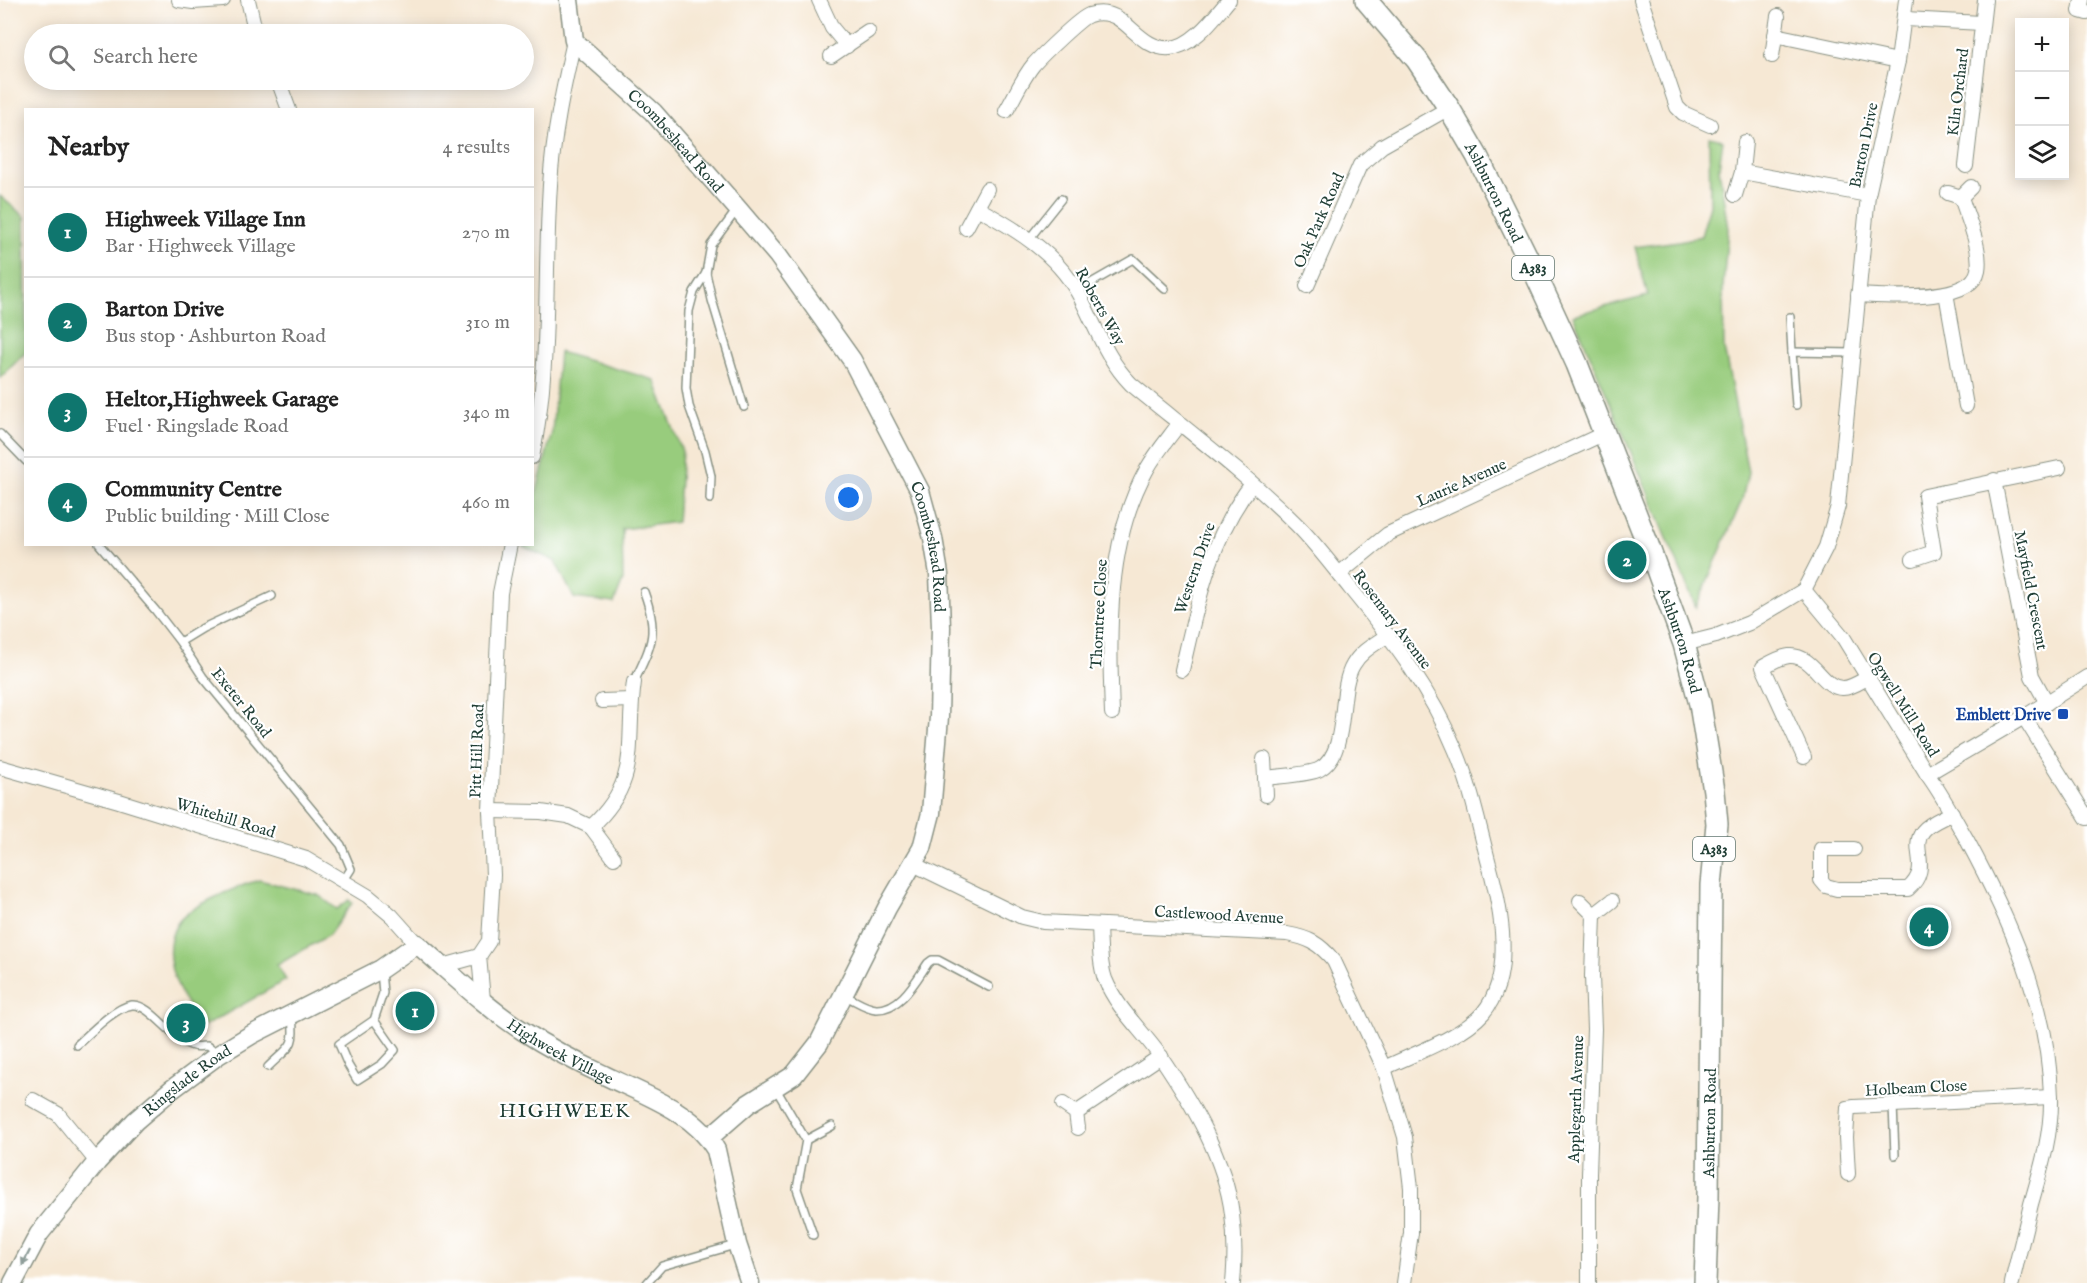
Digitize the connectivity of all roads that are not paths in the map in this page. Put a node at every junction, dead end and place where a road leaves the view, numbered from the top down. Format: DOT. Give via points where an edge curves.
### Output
graph roads {
  1 [pos="179,0"];
  2 [pos="223,0"];
  3 [pos="248,0"];
  4 [pos="569,0"];
  5 [pos="819,0"];
  6 [pos="1229,0"];
  7 [pos="1366,0"];
  8 [pos="1906,0"];
  9 [pos="1985,0"];
  10 [pos="2082,0"];
  11 [pos="1646,3"];
  12 [pos="2087,13"];
  13 [pos="1778,16"];
  14 [pos="1905,19"];
  15 [pos="1982,23"];
  16 [pos="254,24"];
  17 [pos="868,31"];
  18 [pos="1775,35"];
  19 [pos="574,41"];
  20 [pos="847,46"];
  21 [pos="831,56"];
  22 [pos="1772,56"];
  23 [pos="1898,61"];
  24 [pos="282,90"];
  25 [pos="288,108"];
  26 [pos="1449,108"];
  27 [pos="1006,111"];
  28 [pos="1710,125"];
  29 [pos="1745,141"];
  30 [pos="1965,166"];
  31 [pos="1742,172"];
  32 [pos="987,189"];
  33 [pos="1960,192"];
  34 [pos="1735,195"];
  35 [pos="1868,195"];
  36 [pos="1061,198"];
  37 [pos="737,208"];
  38 [pos="977,208"];
  39 [pos="966,228"];
  40 [pos="1029,239"];
  41 [pos="706,273"];
  42 [pos="1307,286"];
  43 [pos="1165,289"];
  44 [pos="1077,291"];
  45 [pos="1946,293"];
  46 [pos="1858,295"];
  47 [pos="1790,317"];
  48 [pos="539,333"];
  49 [pos="1792,351"];
  50 [pos="1853,353"];
  51 [pos="1131,384"];
  52 [pos="1796,405"];
  53 [pos="1966,406"];
  54 [pos="744,407"];
  55 [pos="1179,423"];
  56 [pos="1605,433"];
  57 [pos="0,434"];
  58 [pos="534,448"];
  59 [pos="24,459"];
  60 [pos="2059,468"];
  61 [pos="1994,480"];
  62 [pos="1252,484"];
  63 [pos="710,499"];
  64 [pos="101,546"];
  65 [pos="510,546"];
  66 [pos="1913,559"];
  67 [pos="1339,574"];
  68 [pos="1804,590"];
  69 [pos="644,592"];
  70 [pos="272,597"];
  71 [pos="1388,635"];
  72 [pos="180,642"];
  73 [pos="1684,644"];
  74 [pos="1182,671"];
  75 [pos="1869,677"];
  76 [pos="2087,677"];
  77 [pos="634,682"];
  78 [pos="631,700"];
  79 [pos="602,701"];
  80 [pos="2047,703"];
  81 [pos="1112,713"];
  82 [pos="2025,717"];
  83 [pos="1804,757"];
  84 [pos="1264,759"];
  85 [pos="0,767"];
  86 [pos="1928,774"];
  87 [pos="1265,778"];
  88 [pos="1266,795"];
  89 [pos="490,811"];
  90 [pos="1952,813"];
  91 [pos="2087,818"];
  92 [pos="591,827"];
  93 [pos="1854,849"];
  94 [pos="614,858"];
  95 [pos="913,864"];
  96 [pos="344,880"];
  97 [pos="1581,901"];
  98 [pos="1612,901"];
  99 [pos="1594,915"];
  100 [pos="1099,925"];
  101 [pos="417,944"];
  102 [pos="479,956"];
  103 [pos="443,966"];
  104 [pos="381,969"];
  105 [pos="989,987"];
  106 [pos="843,994"];
  107 [pos="483,1000"];
  108 [pos="292,1015"];
  109 [pos="374,1020"];
  110 [pos="76,1046"];
  111 [pos="218,1055"];
  112 [pos="1161,1056"];
  113 [pos="268,1066"];
  114 [pos="1384,1068"];
  115 [pos="774,1087"];
  116 [pos="2051,1097"];
  117 [pos="33,1100"];
  118 [pos="1063,1104"];
  119 [pos="1893,1105"];
  120 [pos="1076,1113"];
  121 [pos="832,1126"];
  122 [pos="1078,1128"];
  123 [pos="710,1138"];
  124 [pos="806,1140"];
  125 [pos="1895,1155"];
  126 [pos="97,1162"];
  127 [pos="1848,1174"];
  128 [pos="813,1235"];
  129 [pos="737,1244"];
  130 [pos="14,1283"];
  131 [pos="646,1283"];
  132 [pos="750,1283"];
  133 [pos="1233,1283"];
  134 [pos="1404,1283"];
  135 [pos="1589,1283"];
  136 [pos="1705,1283"];
  137 [pos="2012,1283"];
  1 -- 2 [label="street"];
  3 -- 16 [label="street"];
  4 -- 19 [label="street"];
  5 -- 20 [label="street" via="832,28"];
  6 -- 27 [label="street" via="1203,29 1170,48 1152,45 1105,13 1087,15 1034,65"];
  7 -- 26 [label="main road, Ashburton Road / A383" via="1417,60"];
  8 -- 14 [label="street, Barton Drive"];
  9 -- 15 [label="street, Kiln Orchard"];
  10 -- 12 [label="street" via="2080,11"];
  11 -- 28 [label="street" via="1677,107"];
  13 -- 18 [label="street"];
  14 -- 15 [label="street"];
  14 -- 23 [label="street, Barton Drive"];
  15 -- 30 [label="street, Kiln Orchard"];
  17 -- 20 [label="street"];
  18 -- 22 [label="street"];
  18 -- 23 [label="street"];
  19 -- 37 [label="street, Coombeshead Road" via="653,112"];
  19 -- 48 [label="street" via="557,120"];
  20 -- 21 [label="street"];
  23 -- 35 [label="street, Barton Drive"];
  24 -- 25 [label="street"];
  26 -- 42 [label="street, Oak Park Road" via="1382,146 1360,165"];
  26 -- 56 [label="main road, Ashburton Road / A383" via="1536,275"];
  29 -- 31 [label="street"];
  31 -- 34 [label="street"];
  31 -- 35 [label="street"];
  32 -- 38 [label="street"];
  33 -- 45 [label="street" via="1979,267 1976,278"];
  35 -- 46 [label="street, Barton Drive"];
  36 -- 40 [label="lane"];
  37 -- 41 [label="lane" via="711,245"];
  37 -- 95 [label="street, Coombeshead Road" via="778,256 852,360 920,491 933,538 941,627 939,717 931,813 926,837"];
  38 -- 39 [label="street"];
  38 -- 40 [label="street, Roberts Way"];
  40 -- 44 [label="street, Roberts Way" via="1059,265"];
  41 -- 54 [label="lane"];
  41 -- 63 [label="lane" via="694,292 689,311 686,387 711,476"];
  43 -- 44 [label="lane" via="1132,259"];
  44 -- 51 [label="street, Roberts Way" via="1116,369"];
  45 -- 46 [label="street" via="1906,297"];
  45 -- 53 [label="street"];
  46 -- 50 [label="street, Barton Drive"];
  47 -- 49 [label="lane"];
  48 -- 58 [label="street" via="539,426"];
  49 -- 50 [label="lane"];
  49 -- 52 [label="lane"];
  50 -- 68 [label="street, Barton Drive" via="1838,506 1826,547"];
  51 -- 55 [label="street, Rosemary Avenue"];
  55 -- 62 [label="street, Rosemary Avenue"];
  55 -- 81 [label="street, Thorntree Close" via="1147,469 1115,561 1110,658"];
  56 -- 67 [label="street, Laurie Avenue" via="1388,534"];
  56 -- 73 [label="main road, Ashburton Road / A383"];
  57 -- 59 [label="lane"];
  60 -- 61 [label="street"];
  61 -- 66 [label="street" via="1925,496 1934,552"];
  61 -- 80 [label="street, Mayfield Crescent" via="2032,676"];
  62 -- 67 [label="street, Rosemary Avenue" via="1299,527"];
  62 -- 74 [label="street, Western Drive" via="1226,524 1207,570"];
  64 -- 72 [label="lane, Exeter Road"];
  65 -- 89 [label="street, Pitt Hill Road" via="500,593"];
  67 -- 71 [label="street, Rosemary Avenue"];
  68 -- 73 [label="street" via="1749,623"];
  68 -- 75 [label="street, Ogwell Mill Road" via="1843,637"];
  69 -- 77 [label="lane" via="653,632"];
  70 -- 72 [label="lane"];
  71 -- 87 [label="street" via="1363,652 1352,666 1331,758 1320,769"];
  71 -- 114 [label="street, Rosemary Avenue" via="1437,712 1466,776 1495,885 1503,947 1494,994 1483,1013 1444,1040"];
  72 -- 96 [label="lane, Exeter Road" via="203,677 340,844 351,869"];
  73 -- 136 [label="main road, Ashburton Road / A383" via="1700,704 1717,824 1711,885"];
  75 -- 83 [label="street" via="1842,689 1831,685 1804,659 1788,656 1763,667"];
  75 -- 86 [label="street, Ogwell Mill Road"];
  76 -- 80 [label="street, Ogwell Mill Road"];
  77 -- 78 [label="street"];
  78 -- 79 [label="street"];
  78 -- 92 [label="street" via="628,768 608,812"];
  80 -- 82 [label="street, Ogwell Mill Road"];
  82 -- 86 [label="street, Ogwell Mill Road"];
  82 -- 91 [label="street"];
  84 -- 87 [label="street"];
  85 -- 96 [label="street, Whitehill Road" via="306,859"];
  86 -- 90 [label="street"];
  87 -- 88 [label="street"];
  89 -- 92 [label="street" via="568,816"];
  89 -- 102 [label="street, Pitt Hill Road" via="493,875 489,941"];
  90 -- 93 [label="street" via="1922,831 1918,843 1919,876 1908,888 1826,886 1821,880 1821,849"];
  90 -- 116 [label="street" via="2024,961 2046,1047"];
  92 -- 94 [label="street"];
  95 -- 100 [label="street, Castlewood Avenue" via="1022,917"];
  95 -- 106 [label="street, Coombeshead Road"];
  96 -- 101 [label="street, Whitehill Road" via="392,916"];
  97 -- 99 [label="street"];
  98 -- 99 [label="street"];
  99 -- 135 [label="street, Applegarth Avenue"];
  100 -- 112 [label="street" via="1104,977 1114,997"];
  100 -- 114 [label="street, Castlewood Avenue" via="1306,938 1322,947 1334,961"];
  101 -- 103 [label="street, Highweek Village"];
  101 -- 104 [label="street, Ringslade Road"];
  102 -- 103 [label="street"];
  102 -- 107 [label="street, Pitt Hill Road"];
  103 -- 107 [label="street, Highweek Village"];
  104 -- 108 [label="street, Ringslade Road"];
  104 -- 109 [label="lane" via="383,993"];
  105 -- 106 [label="lane" via="932,960 893,1005 876,1009"];
  106 -- 115 [label="street, Coombeshead Road" via="819,1043 794,1075"];
  107 -- 123 [label="street, Highweek Village" via="560,1054 665,1106"];
  108 -- 111 [label="street, Ringslade Road"];
  108 -- 113 [label="lane" via="293,1043"];
  109 -- 109 [label="lane" via="395,1050 357,1080 339,1044"];
  110 -- 111 [label="lane" via="102,1021 131,1005 148,1011 190,1045 207,1046"];
  111 -- 126 [label="street, Ringslade Road" via="135,1121"];
  112 -- 120 [label="street"];
  112 -- 133 [label="street" via="1205,1131 1222,1174 1232,1214"];
  114 -- 134 [label="street, Castlewood Avenue" via="1405,1137 1411,1188 1412,1233"];
  115 -- 123 [label="street, Coombeshead Road"];
  115 -- 124 [label="lane"];
  116 -- 119 [label="street, Holbeam Close"];
  116 -- 137 [label="street" via="2041,1167"];
  117 -- 126 [label="street" via="58,1114"];
  118 -- 120 [label="street"];
  119 -- 125 [label="lane"];
  119 -- 127 [label="street, Holbeam Close" via="1848,1108"];
  120 -- 122 [label="street"];
  121 -- 124 [label="lane"];
  123 -- 129 [label="street"];
  124 -- 128 [label="lane" via="797,1189"];
  126 -- 130 [label="street, Ringslade Road, one-way" via="39,1234"];
  129 -- 131 [label="lane" via="662,1266"];
  129 -- 132 [label="street"];
}
